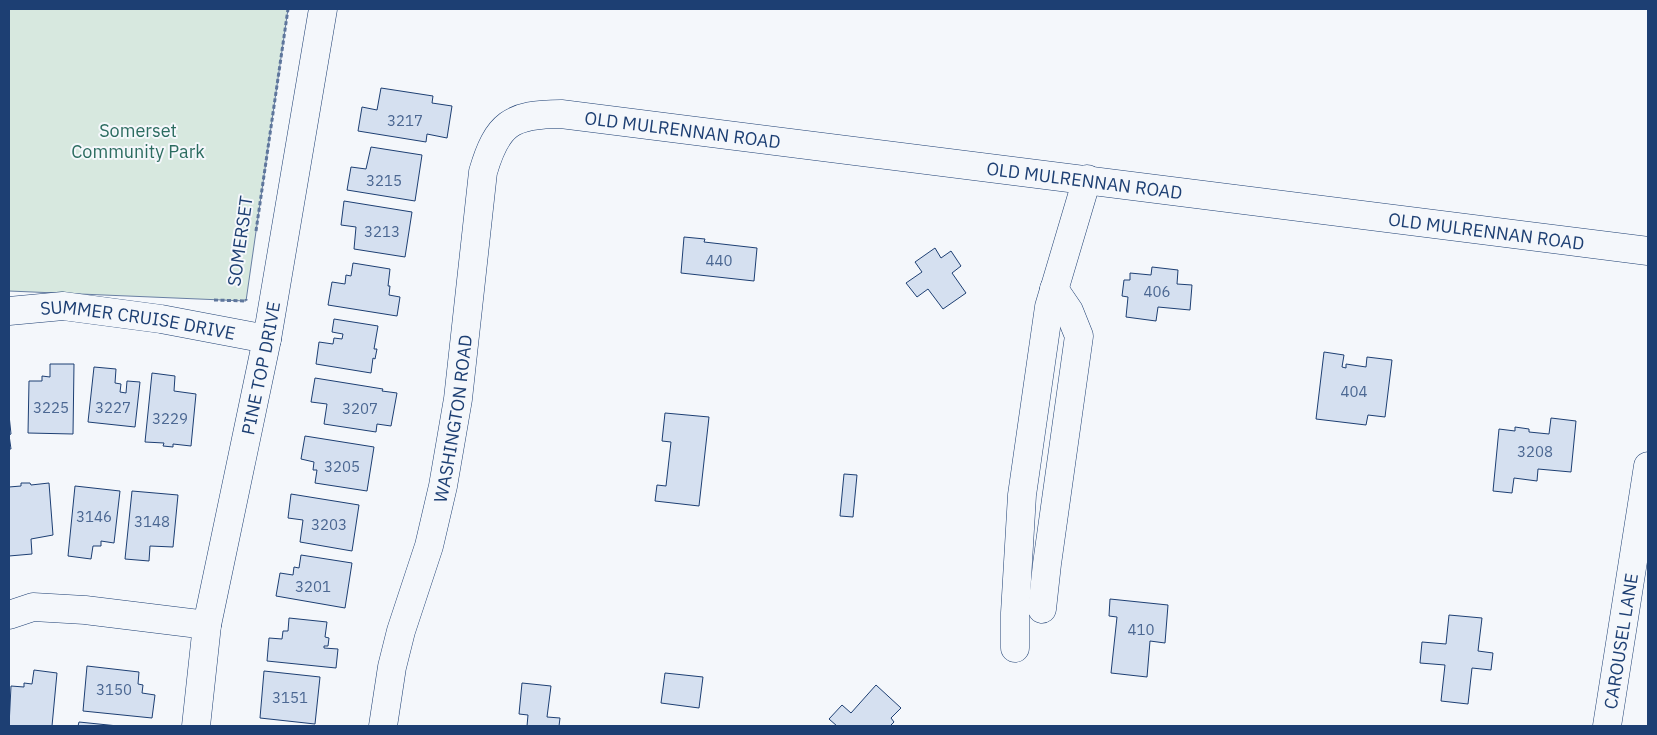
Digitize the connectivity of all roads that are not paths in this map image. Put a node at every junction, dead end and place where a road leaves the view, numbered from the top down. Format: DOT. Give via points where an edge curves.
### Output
graph roads {
  1 [pos="323,9"];
  2 [pos="521,119"];
  3 [pos="1087,179"];
  4 [pos="1648,251"];
  5 [pos="1054,289"];
  6 [pos="9,310"];
  7 [pos="267,339"];
  8 [pos="1648,466"];
  9 [pos="1042,609"];
  10 [pos="9,615"];
  11 [pos="207,625"];
  12 [pos="1015,648"];
  13 [pos="196,726"];
  14 [pos="382,726"];
  15 [pos="1606,726"];
  1 -- 7 [label="street, PINE TOP DRIVE"];
  2 -- 3 [label="street, OLD MULRENNAN ROAD" via="538,114 561,114"];
  2 -- 14 [label="street, WASHINGTON ROAD" via="508,124 498,136 483,172 457,407 444,486 429,546 400,631"];
  3 -- 4 [label="street, OLD MULRENNAN ROAD"];
  3 -- 5 [label="street"];
  5 -- 9 [label="street" via="1069,311 1079,336"];
  5 -- 12 [label="street" via="1022,495"];
  6 -- 7 [label="street, SUMMER CRUISE DRIVE" via="63,306 161,319"];
  7 -- 11 [label="street, PINE TOP DRIVE"];
  8 -- 15 [label="street, CAROUSEL LANE"];
  10 -- 11 [label="street" via="33,607"];
  11 -- 13 [label="street, PINE TOP DRIVE"];
}
